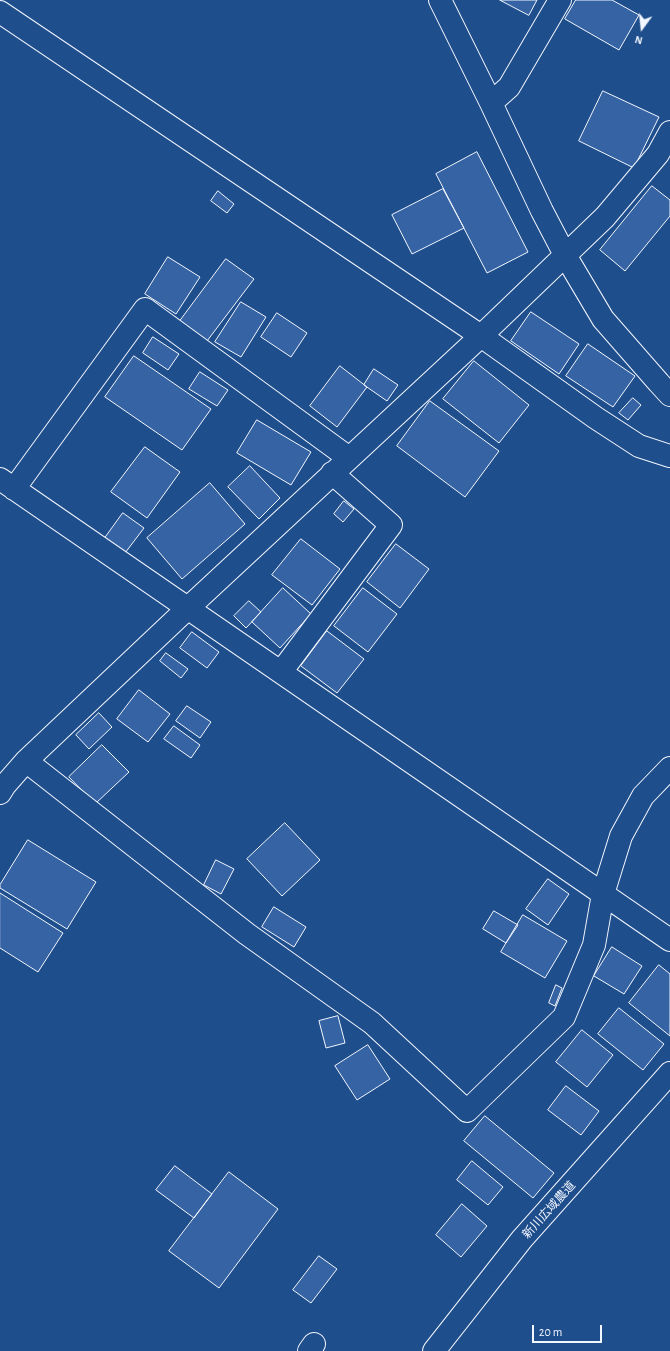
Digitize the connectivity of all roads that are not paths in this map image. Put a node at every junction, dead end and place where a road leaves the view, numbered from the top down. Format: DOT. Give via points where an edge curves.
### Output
graph roads {
  1 [pos="440,0"];
  2 [pos="560,0"];
  3 [pos="0,12"];
  4 [pos="491,103"];
  5 [pos="670,132"];
  6 [pos="565,255"];
  7 [pos="480,336"];
  8 [pos="670,395"];
  9 [pos="670,456"];
  10 [pos="349,458"];
  11 [pos="332,473"];
  12 [pos="7,484"];
  13 [pos="188,608"];
  14 [pos="281,672"];
  15 [pos="26,762"];
  16 [pos="670,768"];
  17 [pos="0,793"];
  18 [pos="603,894"];
  19 [pos="670,940"];
  20 [pos="670,1073"];
  21 [pos="434,1351"];
  1 -- 4 [label="street"];
  2 -- 4 [label="street" via="509,87"];
  3 -- 7 [label="street"];
  4 -- 6 [label="street"];
  5 -- 6 [label="street" via="658,154 605,217"];
  6 -- 7 [label="street"];
  6 -- 8 [label="street" via="603,319"];
  7 -- 9 [label="street" via="639,446"];
  7 -- 10 [label="street"];
  10 -- 11 [label="street"];
  10 -- 12 [label="street" via="145,309"];
  11 -- 13 [label="street"];
  11 -- 14 [label="street" via="391,525"];
  12 -- 13 [label="street"];
  13 -- 14 [label="street"];
  13 -- 15 [label="street"];
  14 -- 18 [label="street"];
  15 -- 17 [label="street"];
  15 -- 18 [label="street" via="247,934 372,1023 467,1112 564,1017 594,945"];
  16 -- 18 [label="street" via="642,796 621,836"];
  18 -- 19 [label="street"];
  20 -- 21 [label="street, 新川広域農道" via="522,1240"];
}
